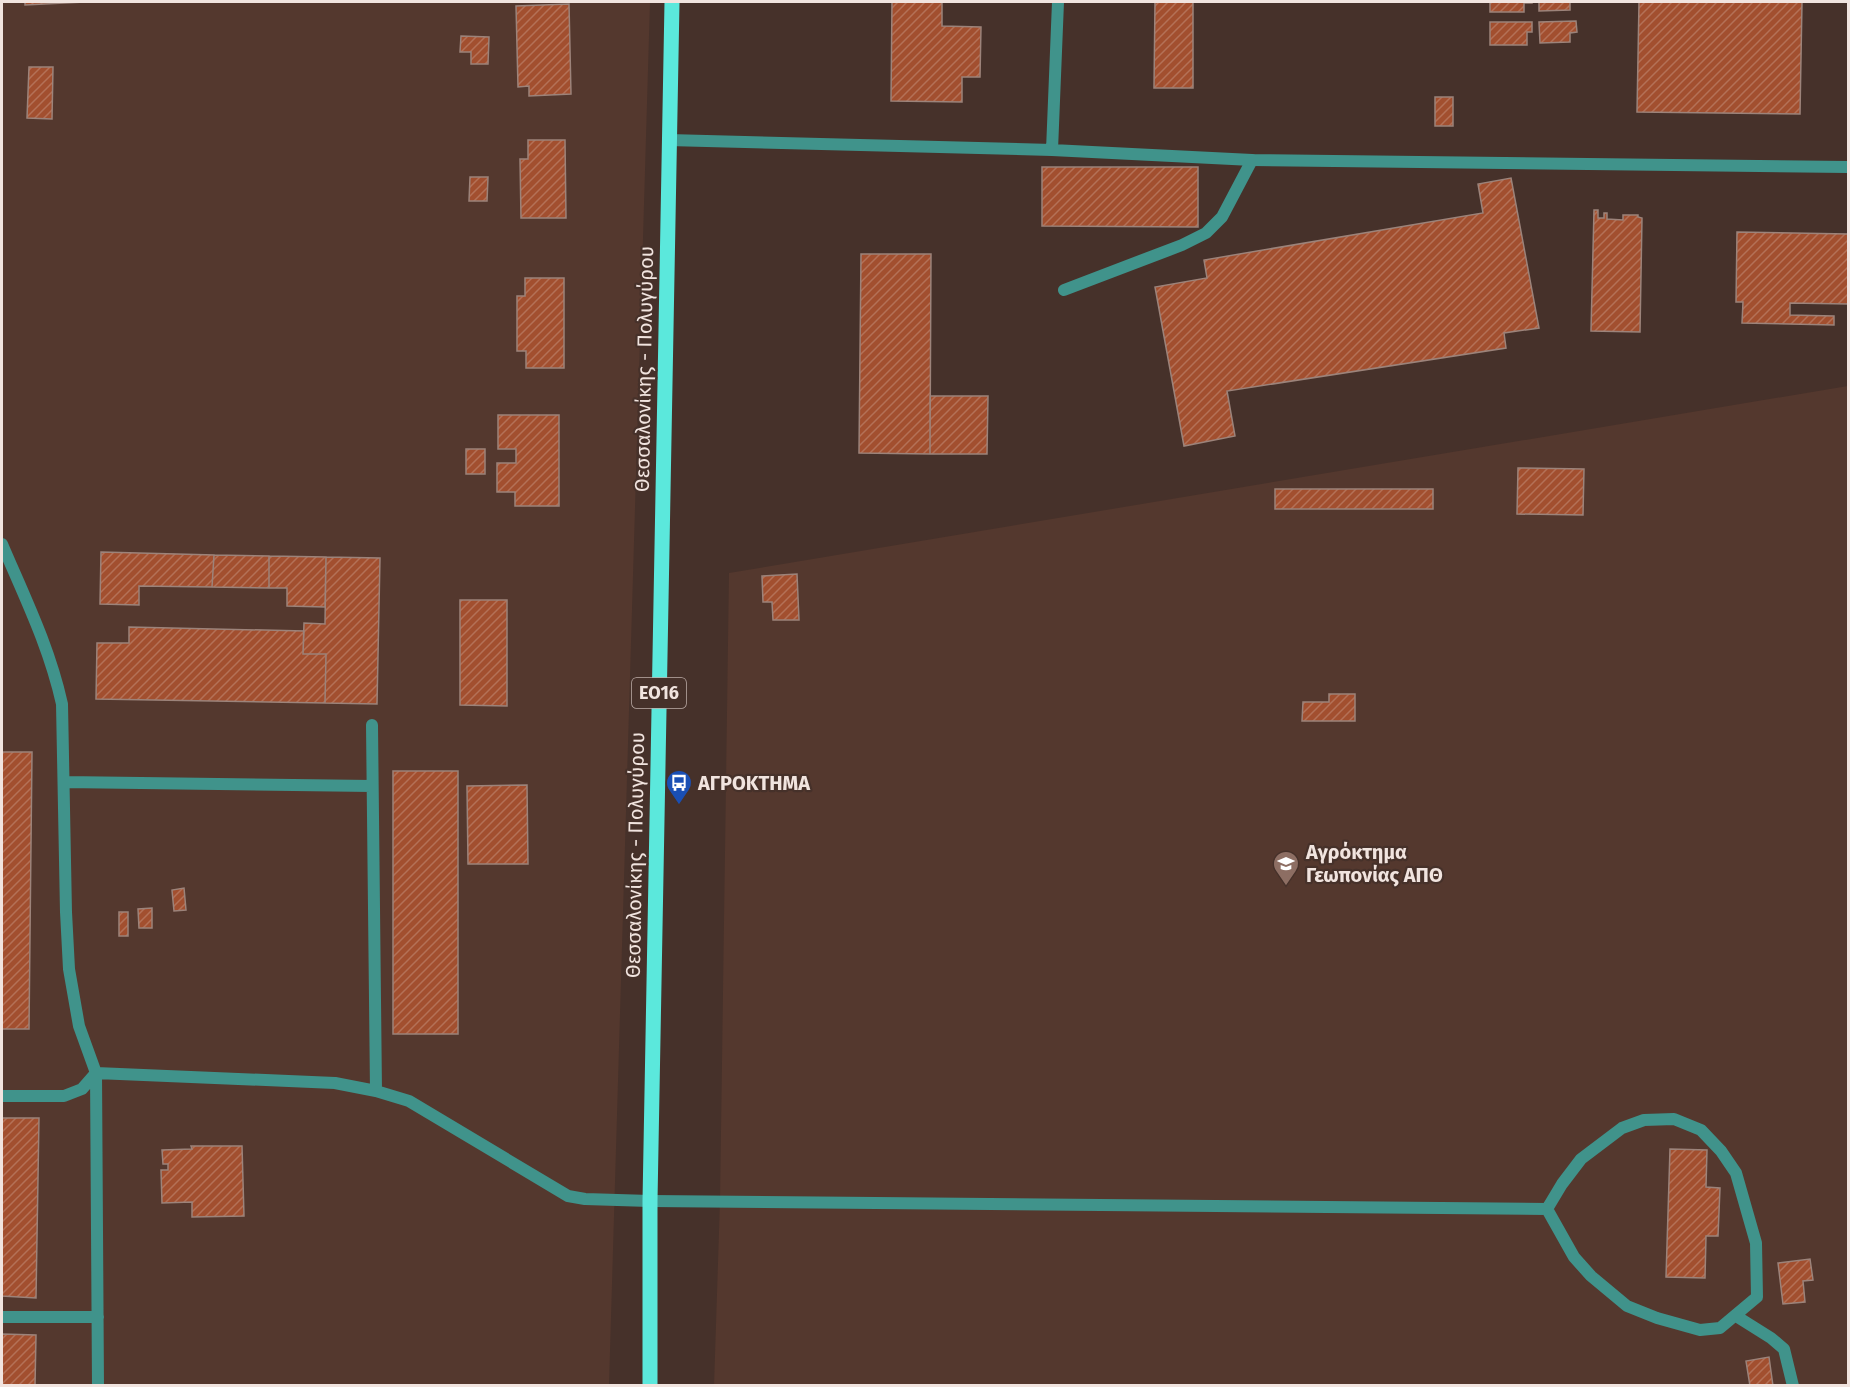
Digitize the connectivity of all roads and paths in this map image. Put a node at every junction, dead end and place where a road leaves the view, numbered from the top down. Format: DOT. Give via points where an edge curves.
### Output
graph roads {
  1 [pos="672,2"];
  2 [pos="1058,2"];
  3 [pos="669,140"];
  4 [pos="1052,150"];
  5 [pos="1252,160"];
  6 [pos="1848,167"];
  7 [pos="1064,290"];
  8 [pos="2,544"];
  9 [pos="372,725"];
  10 [pos="64,782"];
  11 [pos="372,786"];
  12 [pos="96,1073"];
  13 [pos="376,1091"];
  14 [pos="2,1096"];
  15 [pos="650,1201"];
  16 [pos="1547,1209"];
  17 [pos="1736,1316"];
  18 [pos="2,1317"];
  19 [pos="98,1317"];
  20 [pos="98,1386"];
  21 [pos="650,1386"];
  22 [pos="1792,1386"];
  1 -- 3 [label="main road, Θεσσαλονίκης - Πολυγύρου / ΕΟ16"];
  2 -- 4 [label="street"];
  3 -- 4 [label="street"];
  3 -- 15 [label="main road, Θεσσαλονίκης - Πολυγύρου / ΕΟ16"];
  4 -- 5 [label="street"];
  5 -- 6 [label="street"];
  5 -- 7 [label="street" via="1222,217 1206,233"];
  8 -- 10 [label="street" via="55,672 62,705"];
  9 -- 11 [label="street"];
  10 -- 11 [label="street"];
  10 -- 12 [label="street" via="69,969 79,1026"];
  11 -- 13 [label="street"];
  12 -- 13 [label="street" via="335,1083"];
  12 -- 14 [label="street" via="82,1089 64,1096"];
  12 -- 19 [label="street"];
  13 -- 15 [label="street" via="409,1101 568,1196"];
  15 -- 16 [label="street"];
  15 -- 21 [label="main road, Θεσσαλονίκης - Πολυγύρου / ΕΟ16"];
  16 -- 17 [label="street" via="1574,1257 1627,1306 1700,1330 1720,1328"];
  16 -- 17 [label="street" via="1581,1159 1622,1128 1644,1120 1674,1119 1701,1130 1736,1173 1756,1243 1757,1297"];
  17 -- 22 [label="street" via="1784,1349"];
  18 -- 19 [label="street"];
  19 -- 20 [label="street"];
}
